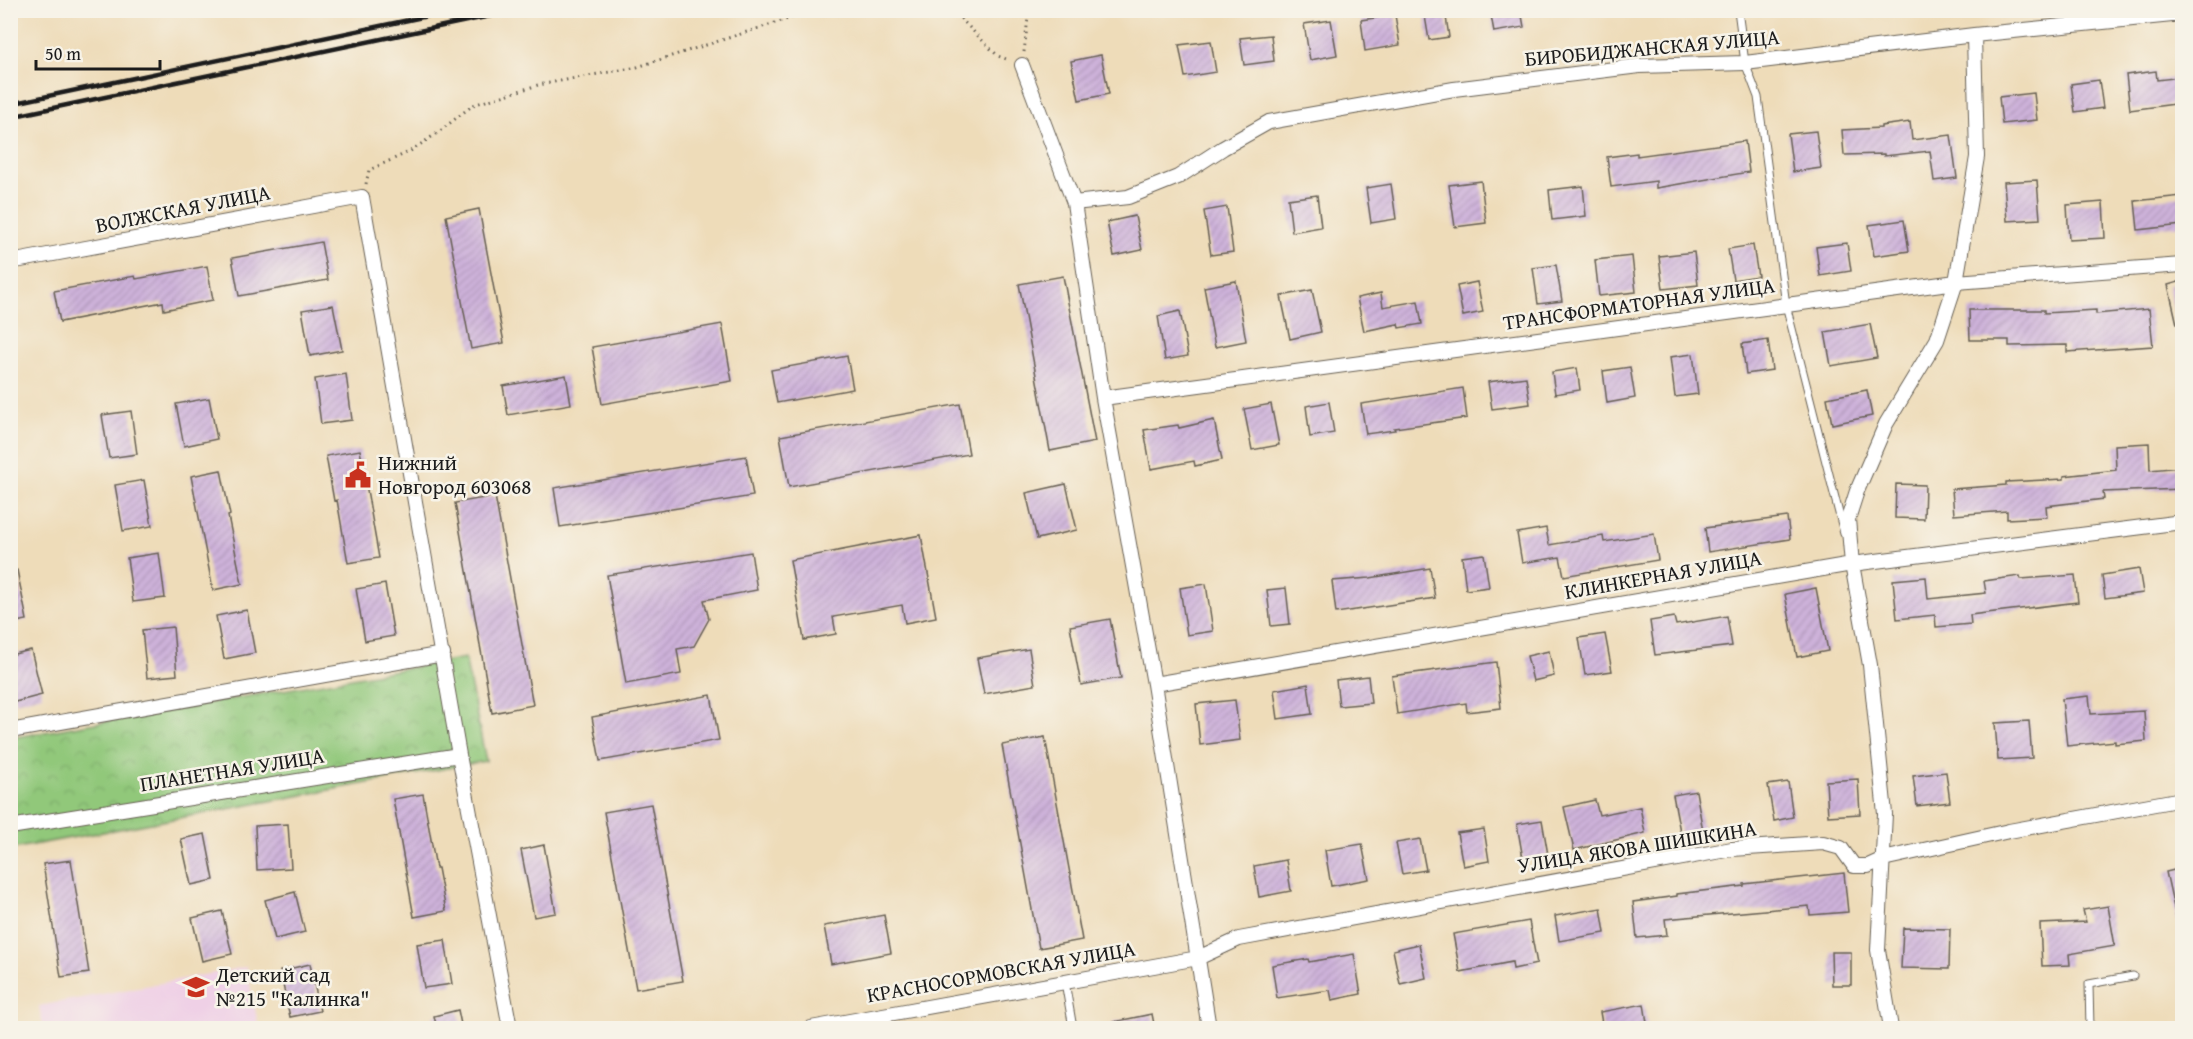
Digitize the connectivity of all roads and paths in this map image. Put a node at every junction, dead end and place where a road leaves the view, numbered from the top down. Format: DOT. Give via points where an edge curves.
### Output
graph roads {
  1 [pos="816,10"];
  2 [pos="952,10"];
  3 [pos="1029,10"];
  4 [pos="1738,10"];
  5 [pos="2182,14"];
  6 [pos="1974,35"];
  7 [pos="1745,63"];
  8 [pos="1023,65"];
  9 [pos="362,197"];
  10 [pos="1074,203"];
  11 [pos="10,262"];
  12 [pos="2182,265"];
  13 [pos="1956,282"];
  14 [pos="1786,305"];
  15 [pos="1103,398"];
  16 [pos="2182,522"];
  17 [pos="1852,564"];
  18 [pos="443,654"];
  19 [pos="1154,684"];
  20 [pos="10,731"];
  21 [pos="459,755"];
  22 [pos="2182,799"];
  23 [pos="10,827"];
  24 [pos="1883,859"];
  25 [pos="1198,958"];
  26 [pos="2133,976"];
  27 [pos="1065,982"];
  28 [pos="510,1029"];
  29 [pos="811,1029"];
  30 [pos="1073,1029"];
  31 [pos="1209,1029"];
  32 [pos="1891,1029"];
  33 [pos="2090,1029"];
  1 -- 9 [label="path" via="637,67 538,85 473,105 409,152 369,170"];
  2 -- 8 [label="path" via="998,56"];
  3 -- 8 [label="path"];
  4 -- 7 [label="lane"];
  5 -- 6 [label="street, БИРОБИДЖАНСКАЯ УЛИЦА"];
  6 -- 7 [label="street, БИРОБИДЖАНСКАЯ УЛИЦА"];
  6 -- 13 [label="street" via="1977,157"];
  7 -- 10 [label="street, БИРОБИДЖАНСКАЯ УЛИЦА" via="1639,66 1454,89 1269,122 1168,181 1128,197"];
  7 -- 14 [label="lane" via="1758,97"];
  8 -- 10 [label="street"];
  9 -- 11 [label="street, ВОЛЖСКАЯ УЛИЦА"];
  9 -- 18 [label="street"];
  10 -- 15 [label="street"];
  12 -- 13 [label="street, ТРАНСФОРМАТОРНАЯ УЛИЦА"];
  13 -- 14 [label="street, ТРАНСФОРМАТОРНАЯ УЛИЦА"];
  13 -- 17 [label="street" via="1937,340 1886,424 1857,490 1848,519"];
  14 -- 15 [label="street, ТРАНСФОРМАТОРНАЯ УЛИЦА"];
  14 -- 17 [label="lane"];
  15 -- 19 [label="street"];
  16 -- 17 [label="street, КЛИНКЕРНАЯ УЛИЦА"];
  17 -- 19 [label="street, КЛИНКЕРНАЯ УЛИЦА"];
  17 -- 24 [label="street" via="1870,665 1886,814"];
  18 -- 20 [label="street"];
  18 -- 21 [label="street"];
  19 -- 25 [label="street"];
  21 -- 23 [label="street, ПЛАНЕТНАЯ УЛИЦА"];
  21 -- 28 [label="street"];
  22 -- 24 [label="street, УЛИЦА ЯКОВА ШИШКИНА"];
  24 -- 25 [label="street, УЛИЦА ЯКОВА ШИШКИНА" via="1868,866 1854,866 1841,848 1823,843 1732,849 1239,939"];
  24 -- 32 [label="street" via="1878,950"];
  25 -- 27 [label="street, КРАСНОСОРМОВСКАЯ УЛИЦА"];
  25 -- 31 [label="street"];
  26 -- 33 [label="lane" via="2089,984"];
  27 -- 29 [label="street, КРАСНОСОРМОВСКАЯ УЛИЦА"];
  27 -- 30 [label="lane"];
}
